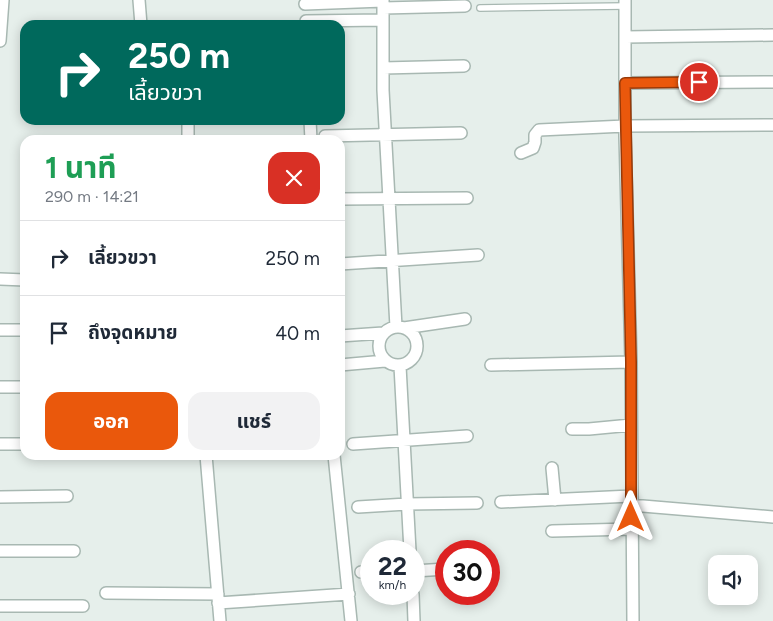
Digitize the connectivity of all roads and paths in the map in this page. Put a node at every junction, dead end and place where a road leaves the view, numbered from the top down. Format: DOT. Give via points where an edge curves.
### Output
graph roads {
  1 [pos="3,0"];
  2 [pos="139,0"];
  3 [pos="305,2"];
  4 [pos="383,3"];
  5 [pos="625,3"];
  6 [pos="465,6"];
  7 [pos="480,8"];
  8 [pos="141,20"];
  9 [pos="306,20"];
  10 [pos="383,20"];
  11 [pos="345,21"];
  12 [pos="773,35"];
  13 [pos="625,37"];
  14 [pos="0,41"];
  15 [pos="464,66"];
  16 [pos="383,68"];
  17 [pos="773,82"];
  18 [pos="625,83"];
  19 [pos="773,125"];
  20 [pos="625,126"];
  21 [pos="461,133"];
  22 [pos="345,136"];
  23 [pos="386,136"];
  24 [pos="521,153"];
  25 [pos="389,197"];
  26 [pos="467,198"];
  27 [pos="345,199"];
  28 [pos="478,255"];
  29 [pos="393,262"];
  30 [pos="345,264"];
  31 [pos="0,280"];
  32 [pos="20,280"];
  33 [pos="465,319"];
  34 [pos="400,327"];
  35 [pos="0,330"];
  36 [pos="20,330"];
  37 [pos="383,334"];
  38 [pos="345,336"];
  39 [pos="385,361"];
  40 [pos="631,362"];
  41 [pos="345,365"];
  42 [pos="491,365"];
  43 [pos="400,366"];
  44 [pos="0,387"];
  45 [pos="20,387"];
  46 [pos="631,424"];
  47 [pos="572,429"];
  48 [pos="467,436"];
  49 [pos="404,439"];
  50 [pos="0,444"];
  51 [pos="20,444"];
  52 [pos="353,444"];
  53 [pos="206,460"];
  54 [pos="335,460"];
  55 [pos="552,468"];
  56 [pos="67,496"];
  57 [pos="0,497"];
  58 [pos="556,500"];
  59 [pos="631,501"];
  60 [pos="501,502"];
  61 [pos="477,503"];
  62 [pos="408,504"];
  63 [pos="358,507"];
  64 [pos="773,517"];
  65 [pos="631,529"];
  66 [pos="552,531"];
  67 [pos="410,540"];
  68 [pos="74,550"];
  69 [pos="0,551"];
  70 [pos="106,593"];
  71 [pos="349,594"];
  72 [pos="218,598"];
  73 [pos="413,605"];
  74 [pos="0,606"];
  75 [pos="83,606"];
  76 [pos="220,621"];
  77 [pos="351,621"];
  78 [pos="414,621"];
  79 [pos="633,621"];
  1 -- 14 [label="street"];
  2 -- 8 [label="street"];
  3 -- 4 [label="street"];
  3 -- 9 [label="street"];
  4 -- 6 [label="street"];
  4 -- 10 [label="street"];
  5 -- 7 [label="lane"];
  5 -- 13 [label="street"];
  10 -- 11 [label="street"];
  10 -- 16 [label="street"];
  12 -- 13 [label="street"];
  13 -- 18 [label="street"];
  15 -- 16 [label="street"];
  16 -- 23 [label="street"];
  17 -- 18 [label="street"];
  18 -- 20 [label="street"];
  19 -- 20 [label="street"];
  20 -- 24 [label="street" via="539,130 532,148"];
  20 -- 40 [label="street"];
  21 -- 23 [label="street"];
  22 -- 23 [label="street"];
  23 -- 25 [label="street"];
  25 -- 26 [label="street"];
  25 -- 27 [label="street"];
  25 -- 29 [label="street"];
  28 -- 29 [label="street"];
  29 -- 30 [label="street"];
  29 -- 34 [label="street"];
  31 -- 32 [label="street"];
  33 -- 34 [label="street"];
  34 -- 37 [label="street"];
  34 -- 43 [label="street" via="416,337 418,345 413,359"];
  35 -- 36 [label="street"];
  37 -- 38 [label="street"];
  37 -- 39 [label="street" via="378,348"];
  39 -- 41 [label="street"];
  39 -- 43 [label="street"];
  40 -- 42 [label="street"];
  40 -- 46 [label="street"];
  43 -- 49 [label="street"];
  44 -- 45 [label="street"];
  46 -- 47 [label="street"];
  46 -- 59 [label="street"];
  48 -- 49 [label="street"];
  49 -- 52 [label="street"];
  49 -- 62 [label="street"];
  50 -- 51 [label="street"];
  53 -- 72 [label="street"];
  54 -- 71 [label="street"];
  55 -- 58 [label="street"];
  56 -- 57 [label="street"];
  58 -- 59 [label="street"];
  58 -- 60 [label="street"];
  59 -- 64 [label="street"];
  59 -- 65 [label="street"];
  61 -- 62 [label="street"];
  62 -- 63 [label="street"];
  62 -- 67 [label="street"];
  65 -- 66 [label="street"];
  65 -- 79 [label="street"];
  68 -- 69 [label="street"];
  70 -- 72 [label="street"];
  71 -- 72 [label="street"];
  71 -- 77 [label="street"];
  72 -- 76 [label="street"];
  73 -- 78 [label="street"];
  74 -- 75 [label="street"];
}
